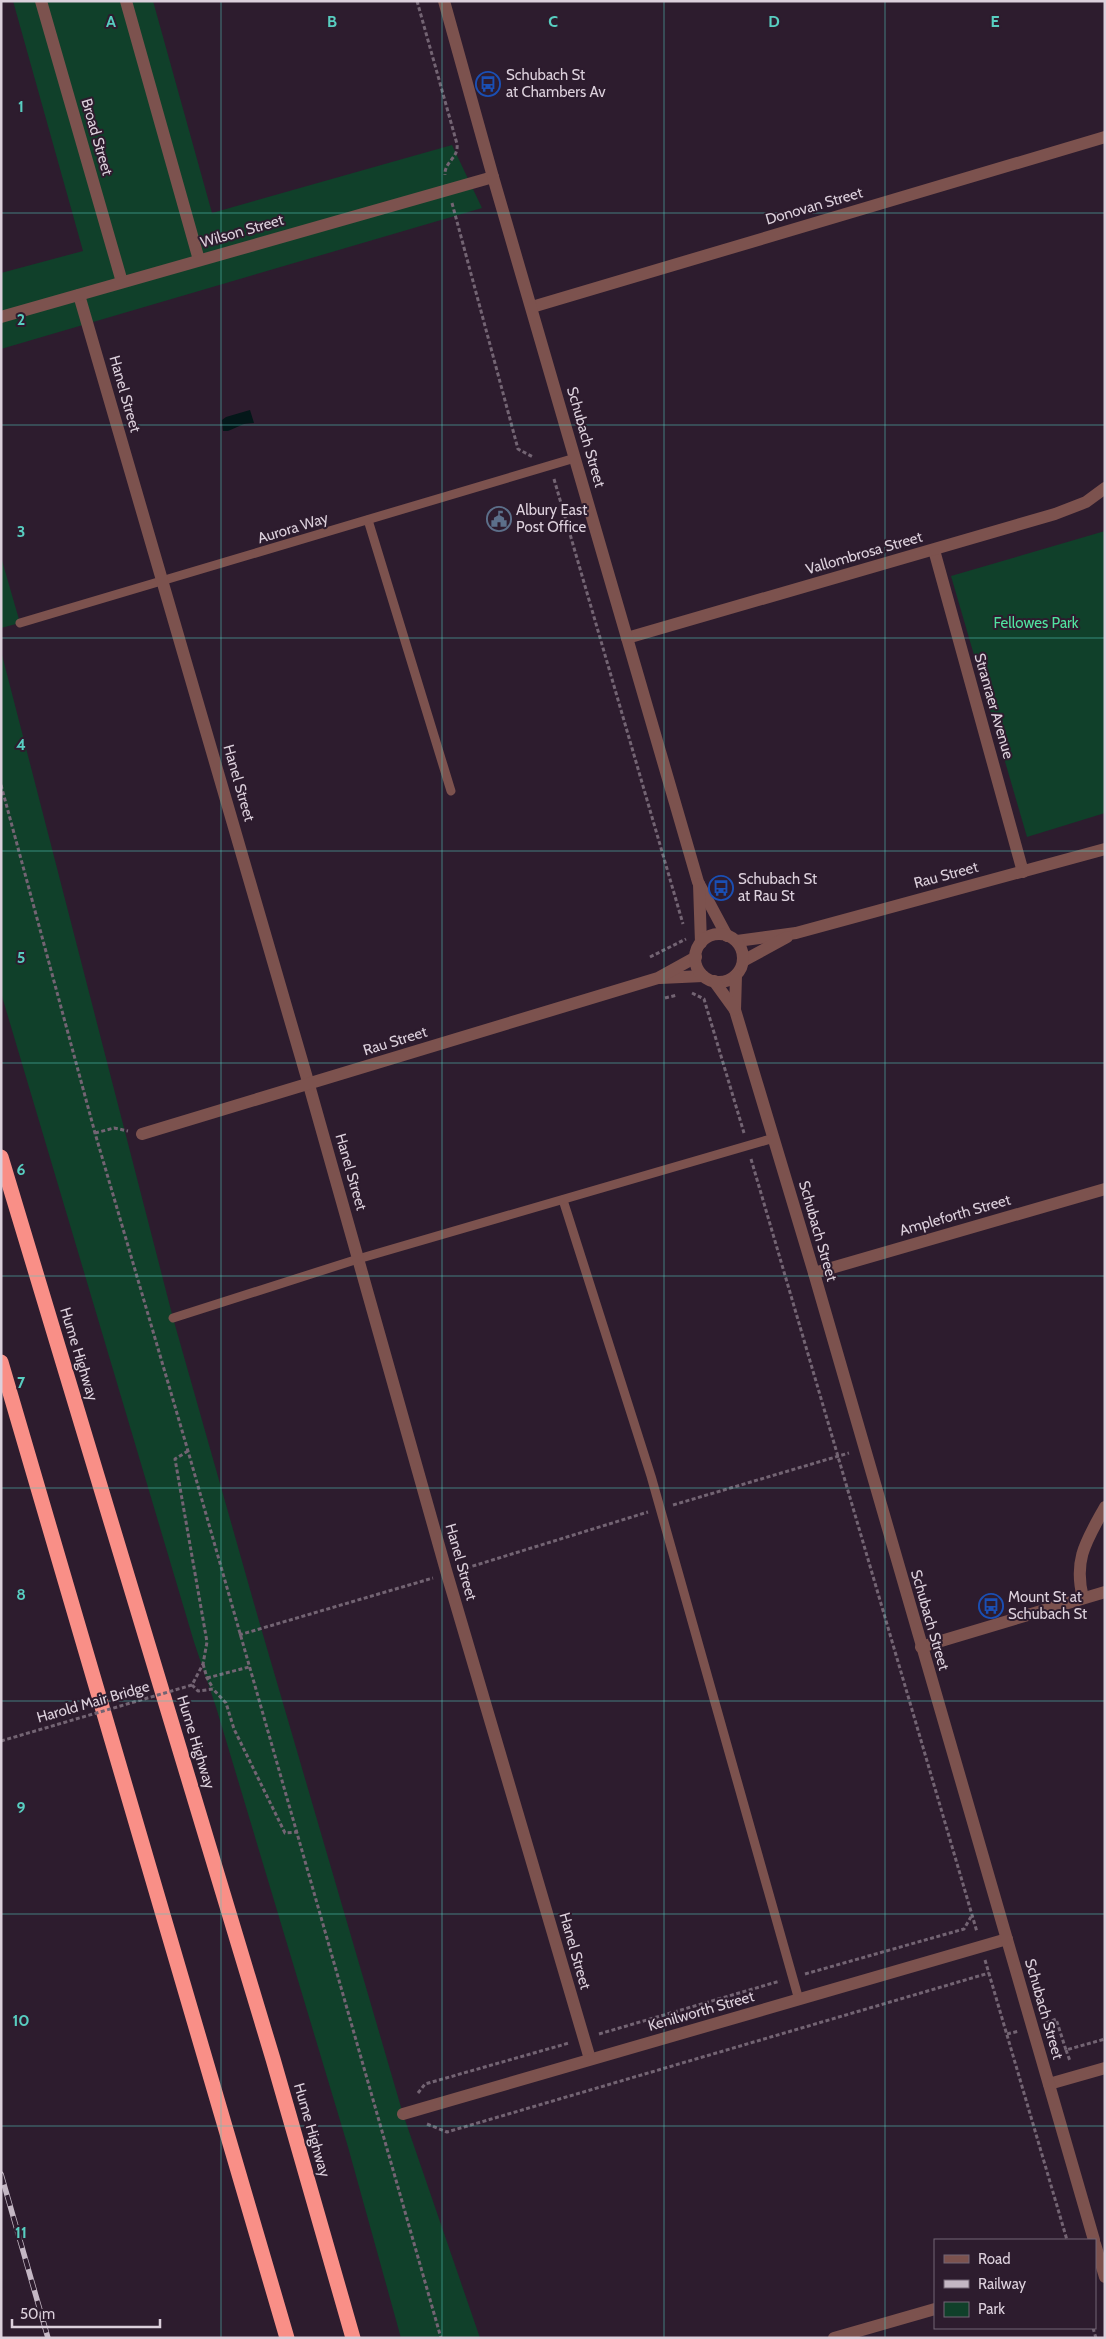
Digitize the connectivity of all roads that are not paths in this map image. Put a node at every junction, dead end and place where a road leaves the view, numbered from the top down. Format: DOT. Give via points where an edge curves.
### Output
graph roads {
  1 [pos="41,1"];
  2 [pos="126,1"];
  3 [pos="444,1"];
  4 [pos="1105,137"];
  5 [pos="493,177"];
  6 [pos="199,260"];
  7 [pos="122,282"];
  8 [pos="79,295"];
  9 [pos="532,307"];
  10 [pos="1,316"];
  11 [pos="575,458"];
  12 [pos="1105,488"];
  13 [pos="368,520"];
  14 [pos="934,550"];
  15 [pos="163,581"];
  16 [pos="20,623"];
  17 [pos="627,638"];
  18 [pos="451,791"];
  19 [pos="1105,849"];
  20 [pos="1023,872"];
  21 [pos="698,882"];
  22 [pos="796,932"];
  23 [pos="732,938"];
  24 [pos="701,943"];
  25 [pos="696,957"];
  26 [pos="744,961"];
  27 [pos="736,975"];
  28 [pos="658,978"];
  29 [pos="708,979"];
  30 [pos="735,1010"];
  31 [pos="309,1085"];
  32 [pos="142,1134"];
  33 [pos="774,1138"];
  34 [pos="1,1157"];
  35 [pos="1105,1189"];
  36 [pos="563,1200"];
  37 [pos="358,1259"];
  38 [pos="814,1273"];
  39 [pos="173,1318"];
  40 [pos="1,1362"];
  41 [pos="1105,1507"];
  42 [pos="1105,1592"];
  43 [pos="1083,1598"];
  44 [pos="921,1647"];
  45 [pos="1007,1939"];
  46 [pos="799,2000"];
  47 [pos="590,2059"];
  48 [pos="1105,2068"];
  49 [pos="1048,2084"];
  50 [pos="403,2114"];
  51 [pos="1093,2239"];
  52 [pos="1097,2262"];
  53 [pos="1105,2278"];
  54 [pos="934,2309"];
  55 [pos="287,2338"];
  56 [pos="353,2338"];
  57 [pos="834,2338"];
  1 -- 7 [label="street, Broad Street"];
  2 -- 6 [label="street"];
  3 -- 5 [label="street, Schubach Street"];
  4 -- 9 [label="street, Donovan Street"];
  5 -- 6 [label="street, Wilson Street"];
  5 -- 9 [label="street, Schubach Street"];
  6 -- 7 [label="street, Wilson Street"];
  7 -- 8 [label="street, Wilson Street"];
  8 -- 10 [label="street, Wilson Street"];
  8 -- 15 [label="street, Hanel Street"];
  9 -- 11 [label="street, Schubach Street"];
  11 -- 13 [label="lane, Aurora Way"];
  11 -- 17 [label="street, Schubach Street"];
  12 -- 14 [label="street, Vallombrosa Street" via="1086,502 1055,514"];
  13 -- 15 [label="lane, Aurora Way"];
  13 -- 18 [label="lane"];
  14 -- 17 [label="street, Vallombrosa Street"];
  14 -- 20 [label="street, Stranraer Avenue"];
  15 -- 16 [label="lane, Aurora Way"];
  15 -- 31 [label="street, Hanel Street"];
  17 -- 21 [label="street, Schubach Street"];
  19 -- 20 [label="street, Rau Street"];
  20 -- 22 [label="street, Rau Street"];
  21 -- 23 [label="street, Schubach Street"];
  21 -- 24 [label="street, Schubach Street"];
  22 -- 23 [label="street, Rau Street"];
  22 -- 26 [label="street, Rau Street"];
  23 -- 24 [label="street" via="709,936"];
  23 -- 26 [label="street" via="741,947"];
  24 -- 25 [label="street"];
  25 -- 28 [label="street, Rau Street"];
  25 -- 29 [label="street" via="698,969"];
  26 -- 27 [label="street"];
  27 -- 29 [label="street" via="726,981"];
  27 -- 30 [label="street, Schubach Street"];
  28 -- 29 [label="street, Rau Street"];
  28 -- 31 [label="street, Rau Street"];
  29 -- 30 [label="street, Schubach Street"];
  30 -- 33 [label="street, Schubach Street"];
  31 -- 32 [label="street, Rau Street"];
  31 -- 37 [label="street, Hanel Street"];
  33 -- 36 [label="lane"];
  33 -- 38 [label="street, Schubach Street"];
  34 -- 56 [label="highway, Hume Highway" via="273,2059"];
  35 -- 38 [label="street, Ampleforth Street"];
  36 -- 37 [label="lane"];
  36 -- 46 [label="lane" via="651,1476"];
  37 -- 39 [label="lane"];
  37 -- 47 [label="street, Hanel Street"];
  38 -- 44 [label="street, Schubach Street"];
  40 -- 55 [label="highway"];
  41 -- 43 [label="street" via="1086,1541 1078,1570"];
  42 -- 43 [label="street"];
  43 -- 44 [label="street"];
  44 -- 45 [label="street, Schubach Street"];
  45 -- 46 [label="street, Kenilworth Street"];
  45 -- 49 [label="street, Schubach Street"];
  46 -- 47 [label="street, Kenilworth Street"];
  47 -- 50 [label="street, Kenilworth Street"];
  48 -- 49 [label="street"];
  49 -- 51 [label="street, Schubach Street"];
  52 -- 53 [label="street, Schubach Street"];
  54 -- 57 [label="street"];
}
